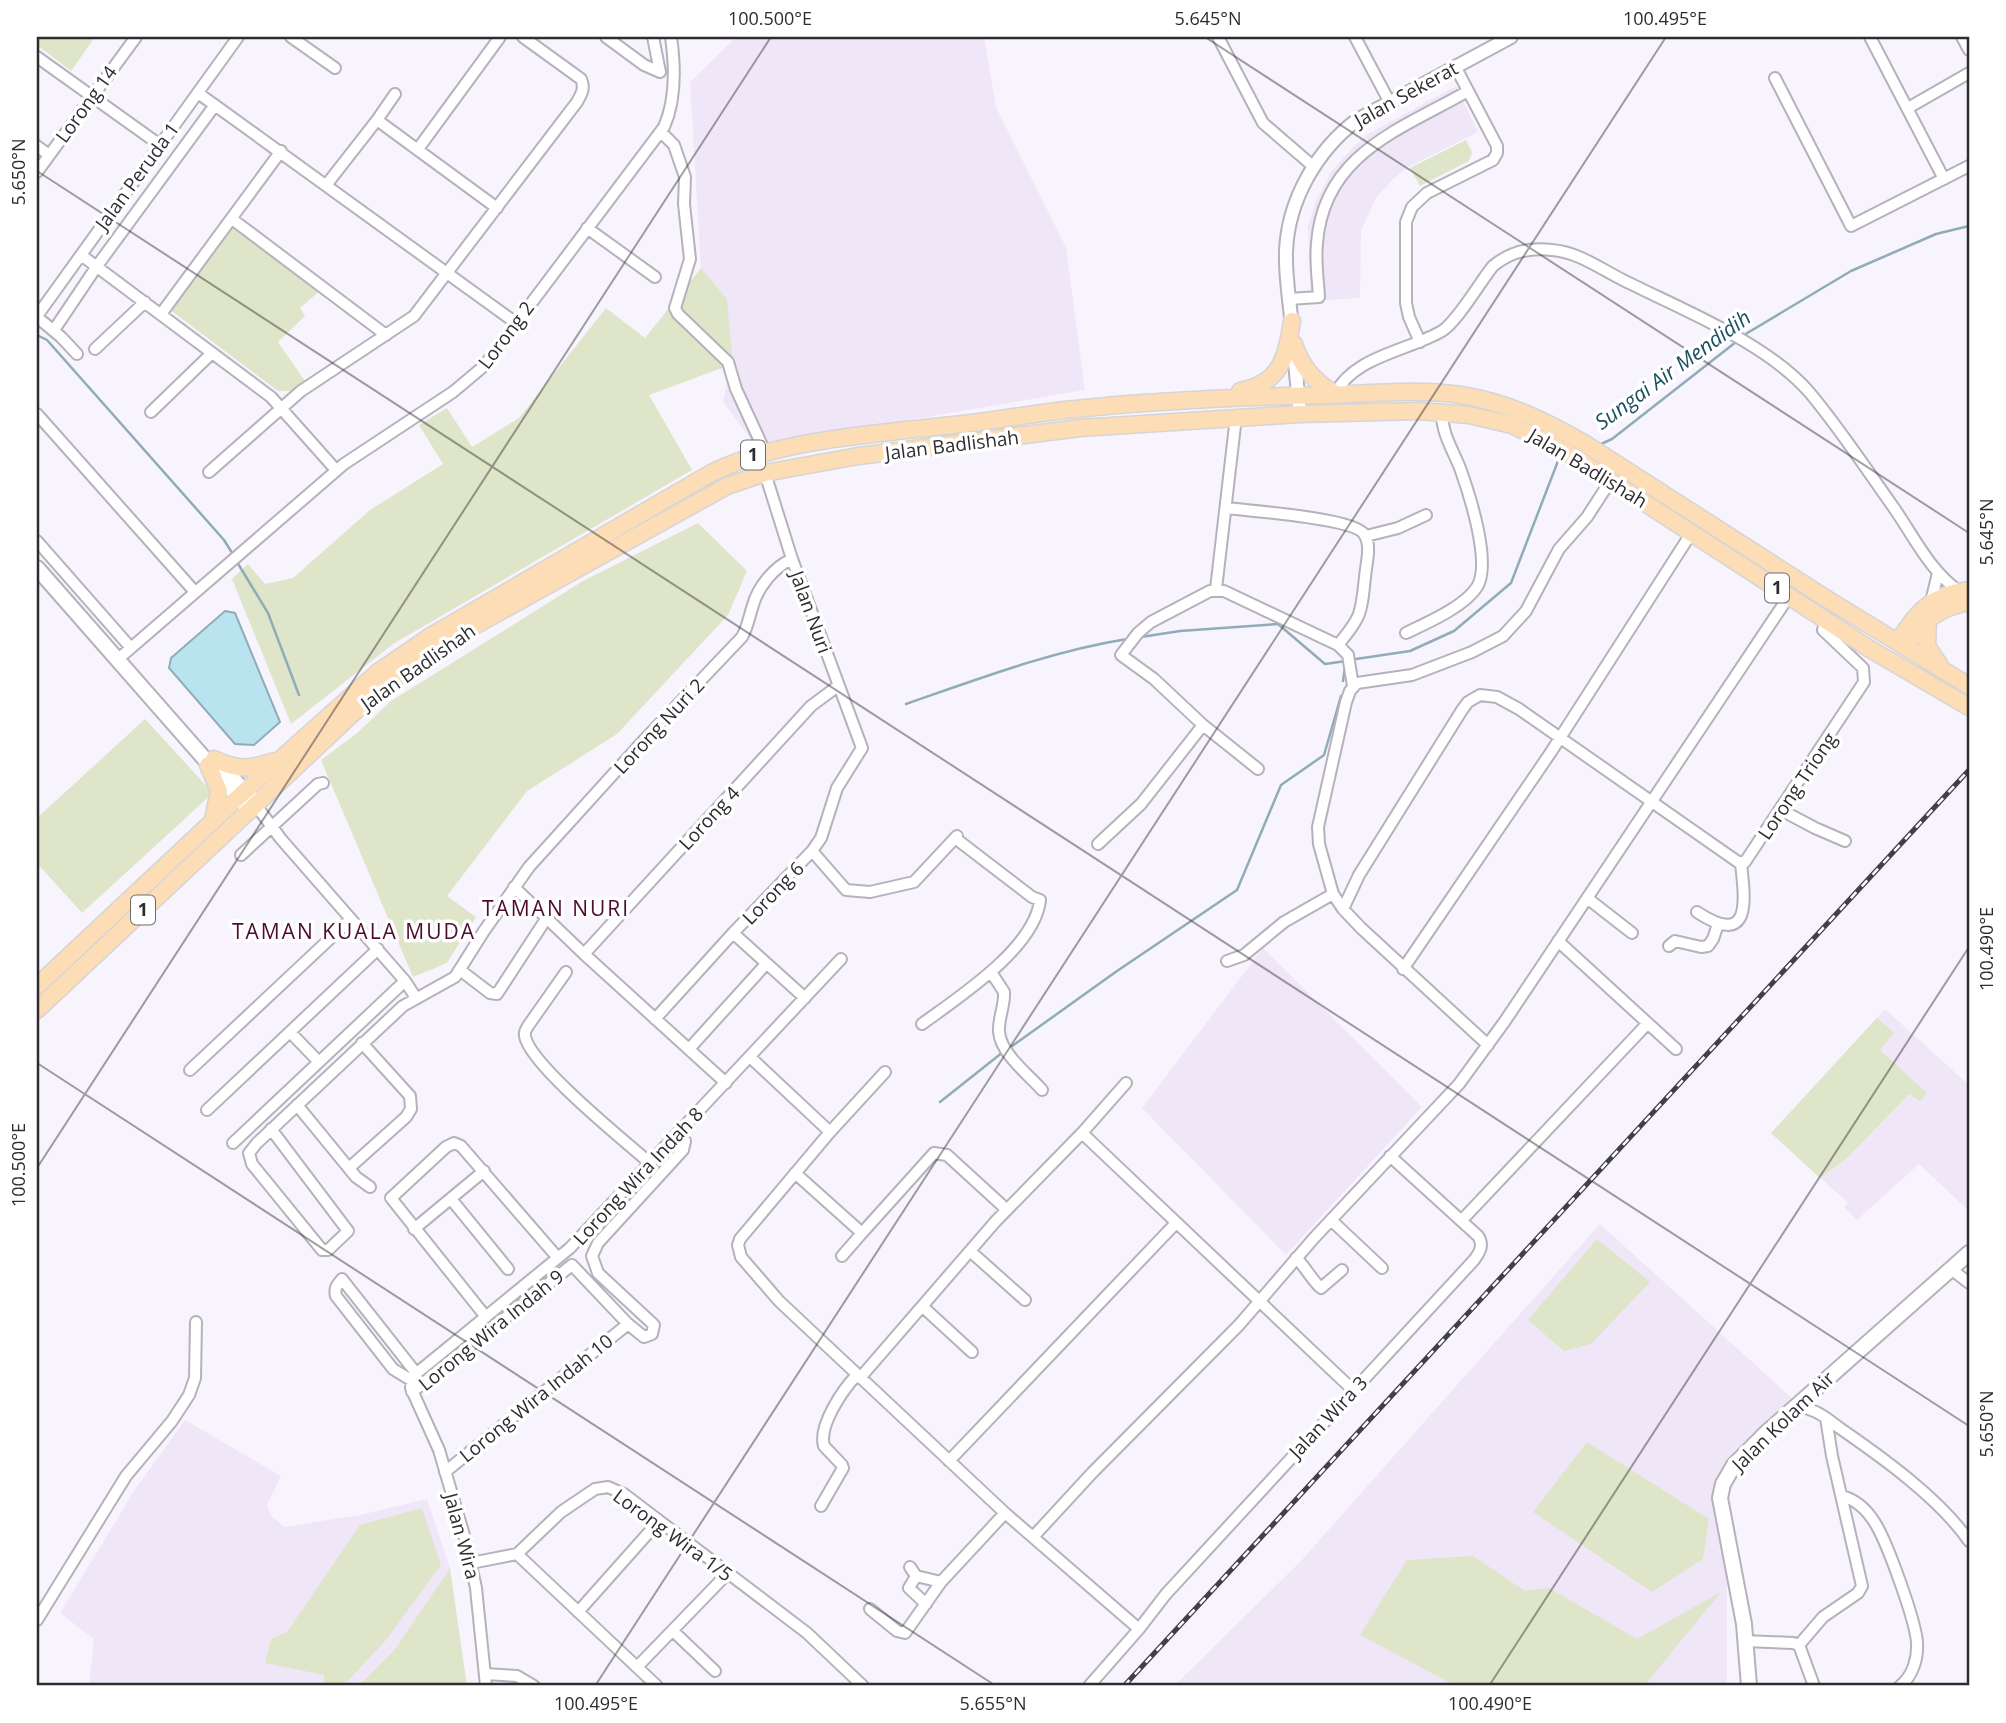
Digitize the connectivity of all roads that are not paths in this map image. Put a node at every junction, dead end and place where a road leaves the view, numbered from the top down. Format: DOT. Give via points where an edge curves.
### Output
graph roads {
  1 [pos="136,37"];
  2 [pos="238,37"];
  3 [pos="291,37"];
  4 [pos="500,37"];
  5 [pos="523,37"];
  6 [pos="653,37"];
  7 [pos="671,37"];
  8 [pos="1218,37"];
  9 [pos="1355,37"];
  10 [pos="1511,37"];
  11 [pos="1870,37"];
  12 [pos="1962,37"];
  13 [pos="608,38"];
  14 [pos="1493,41"];
  15 [pos="1969,50"];
  16 [pos="37,57"];
  17 [pos="1455,66"];
  18 [pos="335,68"];
  19 [pos="1969,73"];
  20 [pos="1775,78"];
  21 [pos="1468,91"];
  22 [pos="198,93"];
  23 [pos="395,94"];
  24 [pos="92,96"];
  25 [pos="1389,101"];
  26 [pos="215,105"];
  27 [pos="1908,108"];
  28 [pos="377,120"];
  29 [pos="661,132"];
  30 [pos="160,145"];
  31 [pos="37,146"];
  32 [pos="418,149"];
  33 [pos="281,151"];
  34 [pos="49,155"];
  35 [pos="1969,166"];
  36 [pos="1314,167"];
  37 [pos="37,172"];
  38 [pos="1944,179"];
  39 [pos="327,184"];
  40 [pos="498,208"];
  41 [pos="232,219"];
  42 [pos="587,228"];
  43 [pos="81,255"];
  44 [pos="97,266"];
  45 [pos="448,274"];
  46 [pos="655,277"];
  47 [pos="1289,299"];
  48 [pos="145,302"];
  49 [pos="161,314"];
  50 [pos="37,316"];
  51 [pos="1292,321"];
  52 [pos="516,323"];
  53 [pos="54,330"];
  54 [pos="386,335"];
  55 [pos="1420,342"];
  56 [pos="1294,344"];
  57 [pos="95,349"];
  58 [pos="212,353"];
  59 [pos="77,354"];
  60 [pos="1335,394"];
  61 [pos="1298,395"];
  62 [pos="1200,400"];
  63 [pos="281,406"];
  64 [pos="151,412"];
  65 [pos="1442,413"];
  66 [pos="37,414"];
  67 [pos="1300,414"];
  68 [pos="1237,417"];
  69 [pos="765,452"];
  70 [pos="336,470"];
  71 [pos="209,472"];
  72 [pos="765,473"];
  73 [pos="1611,480"];
  74 [pos="1227,508"];
  75 [pos="1426,515"];
  76 [pos="1692,532"];
  77 [pos="1366,536"];
  78 [pos="37,541"];
  79 [pos="792,559"];
  80 [pos="37,568"];
  81 [pos="1938,573"];
  82 [pos="1216,589"];
  83 [pos="195,592"];
  84 [pos="1966,594"];
  85 [pos="1789,596"];
  86 [pos="1806,608"];
  87 [pos="1925,611"];
  88 [pos="472,619"];
  89 [pos="1826,621"];
  90 [pos="1869,625"];
  91 [pos="1406,634"];
  92 [pos="1338,645"];
  93 [pos="1901,645"];
  94 [pos="131,648"];
  95 [pos="117,660"];
  96 [pos="1944,671"];
  97 [pos="1353,685"];
  98 [pos="838,686"];
  99 [pos="1969,686"];
  100 [pos="1969,699"];
  101 [pos="1969,707"];
  102 [pos="1203,725"];
  103 [pos="1559,737"];
  104 [pos="862,748"];
  105 [pos="281,759"];
  106 [pos="211,762"];
  107 [pos="1258,769"];
  108 [pos="323,783"];
  109 [pos="247,801"];
  110 [pos="1653,801"];
  111 [pos="1781,810"];
  112 [pos="214,820"];
  113 [pos="271,828"];
  114 [pos="1845,841"];
  115 [pos="1098,844"];
  116 [pos="813,851"];
  117 [pos="241,855"];
  118 [pos="1741,863"];
  119 [pos="514,887"];
  120 [pos="1333,894"];
  121 [pos="1587,898"];
  122 [pos="1343,909"];
  123 [pos="1697,912"];
  124 [pos="351,919"];
  125 [pos="546,919"];
  126 [pos="1718,925"];
  127 [pos="733,933"];
  128 [pos="1632,933"];
  129 [pos="1558,941"];
  130 [pos="1668,946"];
  131 [pos="378,949"];
  132 [pos="584,954"];
  133 [pos="841,959"];
  134 [pos="1227,961"];
  135 [pos="766,964"];
  136 [pos="1403,969"];
  137 [pos="460,970"];
  138 [pos="566,972"];
  139 [pos="990,972"];
  140 [pos="405,981"];
  141 [pos="37,986"];
  142 [pos="415,998"];
  143 [pos="805,998"];
  144 [pos="37,1010"];
  145 [pos="655,1019"];
  146 [pos="1648,1023"];
  147 [pos="922,1024"];
  148 [pos="290,1032"];
  149 [pos="362,1044"];
  150 [pos="1488,1045"];
  151 [pos="689,1049"];
  152 [pos="1676,1049"];
  153 [pos="750,1057"];
  154 [pos="318,1061"];
  155 [pos="190,1070"];
  156 [pos="885,1072"];
  157 [pos="726,1083"];
  158 [pos="1126,1083"];
  159 [pos="1042,1090"];
  160 [pos="297,1105"];
  161 [pos="207,1110"];
  162 [pos="271,1129"];
  163 [pos="830,1132"];
  164 [pos="1082,1133"];
  165 [pos="678,1134"];
  166 [pos="233,1143"];
  167 [pos="1390,1156"];
  168 [pos="651,1164"];
  169 [pos="349,1168"];
  170 [pos="484,1171"];
  171 [pos="795,1173"];
  172 [pos="370,1187"];
  173 [pos="451,1199"];
  174 [pos="1006,1209"];
  175 [pos="1331,1220"];
  176 [pos="1462,1220"];
  177 [pos="1176,1223"];
  178 [pos="414,1229"];
  179 [pos="862,1233"];
  180 [pos="970,1251"];
  181 [pos="1969,1253"];
  182 [pos="560,1256"];
  183 [pos="842,1256"];
  184 [pos="1296,1258"];
  185 [pos="572,1265"];
  186 [pos="1382,1268"];
  187 [pos="508,1269"];
  188 [pos="1951,1269"];
  189 [pos="1342,1270"];
  190 [pos="1969,1283"];
  191 [pos="1025,1300"];
  192 [pos="1261,1301"];
  193 [pos="923,1307"];
  194 [pos="486,1317"];
  195 [pos="196,1322"];
  196 [pos="628,1324"];
  197 [pos="972,1352"];
  198 [pos="414,1377"];
  199 [pos="859,1377"];
  200 [pos="1353,1390"];
  201 [pos="412,1392"];
  202 [pos="1804,1399"];
  203 [pos="1822,1415"];
  204 [pos="949,1461"];
  205 [pos="445,1472"];
  206 [pos="1842,1496"];
  207 [pos="821,1506"];
  208 [pos="1005,1513"];
  209 [pos="659,1521"];
  210 [pos="1033,1537"];
  211 [pos="1969,1541"];
  212 [pos="517,1554"];
  213 [pos="471,1563"];
  214 [pos="727,1574"];
  215 [pos="941,1582"];
  216 [pos="926,1604"];
  217 [pos="870,1609"];
  218 [pos="578,1612"];
  219 [pos="37,1620"];
  220 [pos="1139,1629"];
  221 [pos="673,1631"];
  222 [pos="1745,1641"];
  223 [pos="1799,1645"];
  224 [pos="637,1667"];
  225 [pos="715,1671"];
  226 [pos="486,1674"];
  227 [pos="486,1686"];
  228 [pos="534,1686"];
  229 [pos="657,1686"];
  230 [pos="863,1686"];
  231 [pos="1089,1686"];
  232 [pos="1749,1686"];
  233 [pos="1814,1686"];
  234 [pos="1900,1686"];
  1 -- 24 [label="street, Lorong 14"];
  2 -- 22 [label="street, Jalan Peruda 1"];
  3 -- 18 [label="street"];
  4 -- 32 [label="street"];
  5 -- 40 [label="street" via="574,71 584,85 583,93"];
  6 -- 13 [label="street" via="660,72"];
  7 -- 29 [label="street" via="675,62 668,120"];
  8 -- 36 [label="street" via="1264,123"];
  9 -- 25 [label="street"];
  10 -- 14 [label="street, Jalan Sekerat"];
  11 -- 27 [label="street"];
  12 -- 15 [label="street"];
  14 -- 17 [label="street, Jalan Sekerat"];
  16 -- 24 [label="street"];
  17 -- 21 [label="street"];
  17 -- 25 [label="street, Jalan Sekerat"];
  19 -- 27 [label="street"];
  20 -- 38 [label="street" via="1852,226"];
  21 -- 47 [label="street" via="1382,137 1355,160 1334,189 1320,224 1319,297"];
  21 -- 55 [label="street" via="1497,153 1493,160 1421,197 1408,214 1406,303"];
  22 -- 26 [label="street"];
  22 -- 30 [label="street, Jalan Peruda 1"];
  23 -- 28 [label="street"];
  24 -- 30 [label="street"];
  24 -- 34 [label="street, Lorong 14"];
  25 -- 36 [label="street, Jalan Sekerat" via="1345,130"];
  26 -- 33 [label="street"];
  26 -- 44 [label="street"];
  27 -- 38 [label="street"];
  28 -- 32 [label="street"];
  28 -- 39 [label="street"];
  29 -- 42 [label="street, Lorong 2"];
  29 -- 69 [label="street" via="674,145 685,177 690,259 675,308 727,362"];
  30 -- 43 [label="street, Jalan Peruda 1"];
  31 -- 34 [label="street"];
  32 -- 40 [label="street"];
  33 -- 39 [label="street"];
  33 -- 41 [label="street"];
  34 -- 37 [label="street, Lorong 14"];
  35 -- 38 [label="street"];
  36 -- 47 [label="street, Jalan Sekerat" via="1289,224"];
  39 -- 45 [label="street"];
  40 -- 45 [label="street"];
  41 -- 49 [label="street"];
  41 -- 54 [label="street"];
  42 -- 46 [label="street"];
  42 -- 52 [label="street, Lorong 2"];
  43 -- 44 [label="street"];
  43 -- 50 [label="street, Jalan Peruda 1"];
  44 -- 48 [label="street"];
  44 -- 53 [label="street"];
  45 -- 52 [label="street"];
  45 -- 54 [label="street" via="414,316"];
  47 -- 51 [label="street, Jalan Sekerat"];
  48 -- 49 [label="street"];
  48 -- 57 [label="street"];
  49 -- 58 [label="street"];
  50 -- 53 [label="street"];
  51 -- 56 [label="street, Jalan Sekerat"];
  51 -- 62 [label="main road" via="1288,346 1274,376 1250,389"];
  52 -- 70 [label="street, Lorong 2" via="477,374"];
  53 -- 59 [label="street"];
  54 -- 63 [label="street"];
  55 -- 60 [label="street" via="1359,368"];
  55 -- 81 [label="street" via="1448,326 1503,258 1537,249 1573,255 1725,331 1780,366 1810,394"];
  56 -- 60 [label="main road" via="1312,377"];
  56 -- 61 [label="street, Jalan Sekerat"];
  58 -- 63 [label="street"];
  58 -- 64 [label="street"];
  60 -- 61 [label="main road, Jalan Badlishah / 1"];
  60 -- 90 [label="main road, Jalan Badlishah / 1" via="1461,395 1530,414 1602,454"];
  61 -- 62 [label="main road, Jalan Badlishah / 1"];
  61 -- 67 [label="street, Jalan Sekerat"];
  62 -- 69 [label="main road, Jalan Badlishah / 1" via="1075,409"];
  63 -- 70 [label="street"];
  63 -- 71 [label="street"];
  65 -- 67 [label="main road, Jalan Badlishah / 1"];
  65 -- 73 [label="main road, Jalan Badlishah / 1" via="1513,425"];
  65 -- 91 [label="street" via="1445,438 1476,521 1481,580 1476,590 1450,610"];
  66 -- 83 [label="street"];
  67 -- 68 [label="main road, Jalan Badlishah / 1"];
  68 -- 72 [label="main road, Jalan Badlishah / 1" via="1077,429 858,456"];
  68 -- 74 [label="street"];
  69 -- 88 [label="main road, Jalan Badlishah / 1" via="713,472"];
  70 -- 83 [label="street, Lorong 2"];
  72 -- 79 [label="street, Jalan Nuri"];
  72 -- 88 [label="main road, Jalan Badlishah / 1" via="688,506"];
  73 -- 76 [label="main road, Jalan Badlishah / 1"];
  73 -- 97 [label="street" via="1559,549 1526,611 1503,636 1412,675"];
  74 -- 77 [label="street" via="1339,522 1359,528"];
  74 -- 82 [label="street"];
  75 -- 77 [label="street"];
  76 -- 85 [label="main road, Jalan Badlishah / 1"];
  76 -- 103 [label="street"];
  77 -- 92 [label="street" via="1361,612"];
  78 -- 94 [label="street"];
  79 -- 98 [label="street, Jalan Nuri"];
  79 -- 119 [label="street, Lorong Nuri 2" via="759,591 741,637"];
  80 -- 95 [label="main road"];
  81 -- 84 [label="street"];
  81 -- 87 [label="street"];
  82 -- 92 [label="street"];
  82 -- 102 [label="street" via="1151,622 1124,651"];
  83 -- 94 [label="street, Lorong 2"];
  84 -- 87 [label="main road" via="1948,607"];
  85 -- 86 [label="main road, Jalan Badlishah / 1"];
  85 -- 110 [label="street"];
  86 -- 89 [label="main road, Jalan Badlishah / 1"];
  86 -- 93 [label="main road" via="1826,611 1878,643"];
  87 -- 90 [label="main road" via="1896,624"];
  87 -- 93 [label="main road"];
  87 -- 96 [label="main road" via="1927,646"];
  88 -- 105 [label="main road, Jalan Badlishah / 1" via="406,651"];
  88 -- 109 [label="main road, Jalan Badlishah / 1"];
  89 -- 101 [label="main road, Jalan Badlishah / 1"];
  89 -- 111 [label="street, Lorong Triong" via="1823,630 1863,668 1864,682"];
  90 -- 93 [label="main road, Jalan Badlishah / 1"];
  92 -- 97 [label="street" via="1348,655"];
  93 -- 96 [label="main road, Jalan Badlishah / 1"];
  93 -- 100 [label="main road" via="1909,661"];
  94 -- 95 [label="street, Lorong 2"];
  95 -- 106 [label="main road"];
  96 -- 99 [label="main road, Jalan Badlishah / 1"];
  97 -- 120 [label="street" via="1318,817 1319,844"];
  98 -- 104 [label="street, Jalan Nuri"];
  98 -- 132 [label="street, Lorong 4" via="811,706"];
  102 -- 107 [label="street"];
  102 -- 115 [label="street" via="1140,804"];
  103 -- 110 [label="street"];
  103 -- 122 [label="street" via="1497,697 1480,695 1468,702 1359,875"];
  103 -- 136 [label="street"];
  104 -- 116 [label="street, Lorong 6" via="837,788"];
  105 -- 106 [label="main road" via="247,769"];
  105 -- 109 [label="main road, Jalan Badlishah / 1"];
  106 -- 109 [label="main road"];
  106 -- 112 [label="main road" via="219,791"];
  108 -- 113 [label="street"];
  109 -- 112 [label="main road, Jalan Badlishah / 1"];
  109 -- 113 [label="street"];
  109 -- 144 [label="main road, Jalan Badlishah / 1"];
  110 -- 118 [label="street"];
  110 -- 121 [label="street"];
  111 -- 114 [label="street"];
  111 -- 118 [label="street, Lorong Triong"];
  112 -- 141 [label="main road, Jalan Badlishah / 1"];
  113 -- 117 [label="street"];
  113 -- 124 [label="street"];
  116 -- 127 [label="street, Lorong 6"];
  116 -- 139 [label="street" via="846,890 870,892 914,882 956,837 1040,900 1037,919"];
  118 -- 126 [label="street" via="1745,907 1734,922"];
  119 -- 125 [label="street"];
  119 -- 137 [label="street, Lorong Nuri 2"];
  120 -- 122 [label="street"];
  120 -- 134 [label="street" via="1284,922 1244,955"];
  121 -- 128 [label="street"];
  121 -- 129 [label="street"];
  122 -- 136 [label="street"];
  123 -- 126 [label="street"];
  124 -- 131 [label="street"];
  124 -- 155 [label="street"];
  125 -- 132 [label="street"];
  125 -- 137 [label="street" via="496,994"];
  126 -- 130 [label="street" via="1708,946 1675,941"];
  127 -- 135 [label="street"];
  127 -- 145 [label="street, Lorong 6"];
  129 -- 146 [label="street"];
  129 -- 150 [label="street"];
  131 -- 140 [label="street"];
  131 -- 148 [label="street"];
  132 -- 145 [label="street"];
  133 -- 143 [label="street, Lorong Wira Indah 8"];
  135 -- 143 [label="street"];
  135 -- 151 [label="street"];
  136 -- 150 [label="street"];
  137 -- 142 [label="street" via="450,981"];
  138 -- 168 [label="street" via="528,1026 527,1043 558,1081"];
  139 -- 147 [label="street"];
  139 -- 159 [label="street" via="1004,992 999,1033 1007,1050"];
  140 -- 142 [label="street"];
  140 -- 154 [label="street"];
  142 -- 149 [label="street"];
  143 -- 153 [label="street, Lorong Wira Indah 8"];
  145 -- 151 [label="street"];
  146 -- 152 [label="street"];
  146 -- 176 [label="street"];
  148 -- 154 [label="street"];
  148 -- 161 [label="street"];
  149 -- 160 [label="street"];
  149 -- 169 [label="street" via="410,1096 412,1105 406,1118"];
  150 -- 167 [label="street" via="1459,1084"];
  151 -- 157 [label="street"];
  153 -- 157 [label="street, Lorong Wira Indah 8"];
  153 -- 163 [label="street"];
  154 -- 166 [label="street"];
  156 -- 163 [label="street"];
  157 -- 165 [label="street, Lorong Wira Indah 8"];
  158 -- 164 [label="street"];
  160 -- 162 [label="street"];
  160 -- 169 [label="street"];
  162 -- 162 [label="street" via="348,1231 328,1250 322,1250 250,1158 252,1148"];
  163 -- 171 [label="street"];
  164 -- 174 [label="street"];
  164 -- 177 [label="street"];
  165 -- 168 [label="street, Lorong Wira Indah 8"];
  165 -- 196 [label="street" via="685,1140 683,1150 598,1243 592,1256 598,1273 651,1321 654,1330 645,1336"];
  167 -- 175 [label="street"];
  167 -- 176 [label="street, Jalan Wira 3"];
  168 -- 182 [label="street, Lorong Wira Indah 8"];
  169 -- 172 [label="street"];
  170 -- 173 [label="street"];
  170 -- 178 [label="street" via="457,1143 446,1147 393,1195"];
  170 -- 182 [label="street"];
  171 -- 179 [label="street"];
  171 -- 199 [label="street" via="740,1239 739,1251 766,1288"];
  173 -- 178 [label="street"];
  173 -- 187 [label="street"];
  174 -- 179 [label="street" via="947,1156 934,1153"];
  174 -- 180 [label="street"];
  175 -- 184 [label="street"];
  175 -- 186 [label="street"];
  176 -- 200 [label="street, Jalan Wira 3" via="1481,1241 1481,1250"];
  177 -- 192 [label="street"];
  177 -- 204 [label="street"];
  178 -- 194 [label="street"];
  179 -- 183 [label="street"];
  180 -- 191 [label="street"];
  180 -- 193 [label="street"];
  181 -- 188 [label="main road, Jalan Kolam Air"];
  182 -- 185 [label="street"];
  182 -- 194 [label="street, Lorong Wira Indah 8"];
  184 -- 189 [label="street" via="1321,1288"];
  184 -- 192 [label="street"];
  185 -- 196 [label="street, Lorong Wira Indah 9"];
  185 -- 201 [label="street, Lorong Wira Indah 9"];
  188 -- 190 [label="street"];
  188 -- 202 [label="main road, Jalan Kolam Air"];
  192 -- 200 [label="street"];
  192 -- 210 [label="street"];
  193 -- 197 [label="street"];
  193 -- 199 [label="street"];
  194 -- 198 [label="street, Lorong Wira Indah 8"];
  195 -- 219 [label="street" via="195,1378 188,1395 126,1476"];
  196 -- 205 [label="street, Lorong Wira Indah 10"];
  198 -- 198 [label="street" via="342,1279 336,1296 393,1369"];
  198 -- 201 [label="street"];
  199 -- 204 [label="street"];
  199 -- 207 [label="street" via="836,1400 823,1437 824,1446 843,1468"];
  200 -- 220 [label="street, Jalan Wira 3"];
  201 -- 205 [label="street, Jalan Wira"];
  202 -- 203 [label="street" via="1815,1402"];
  202 -- 222 [label="main road, Jalan Kolam Air" via="1746,1452 1720,1490"];
  203 -- 206 [label="street"];
  203 -- 211 [label="street" via="1927,1496"];
  204 -- 208 [label="street"];
  205 -- 213 [label="street, Jalan Wira"];
  206 -- 223 [label="street" via="1862,1587 1823,1617"];
  206 -- 234 [label="street" via="1863,1507 1876,1524 1909,1611 1917,1642 1915,1660"];
  208 -- 210 [label="street"];
  208 -- 215 [label="street"];
  209 -- 212 [label="street, Lorong Wira 1/5" via="617,1490 595,1489 561,1512"];
  209 -- 214 [label="street, Lorong Wira 1/5"];
  209 -- 218 [label="street"];
  210 -- 220 [label="street"];
  212 -- 213 [label="street"];
  212 -- 218 [label="street"];
  213 -- 226 [label="street, Jalan Wira"];
  214 -- 221 [label="street"];
  214 -- 230 [label="street, Lorong Wira 1/5" via="807,1633"];
  215 -- 216 [label="street"];
  215 -- 216 [label="street" via="913,1571 909,1588"];
  216 -- 217 [label="street" via="902,1633"];
  218 -- 224 [label="street"];
  220 -- 231 [label="street, Jalan Wira 3"];
  221 -- 224 [label="street"];
  221 -- 225 [label="street"];
  222 -- 223 [label="street"];
  222 -- 232 [label="main road, Jalan Kolam Air"];
  223 -- 233 [label="street"];
  224 -- 229 [label="street"];
  226 -- 227 [label="street, Jalan Wira"];
  226 -- 228 [label="street" via="517,1676"];
}
